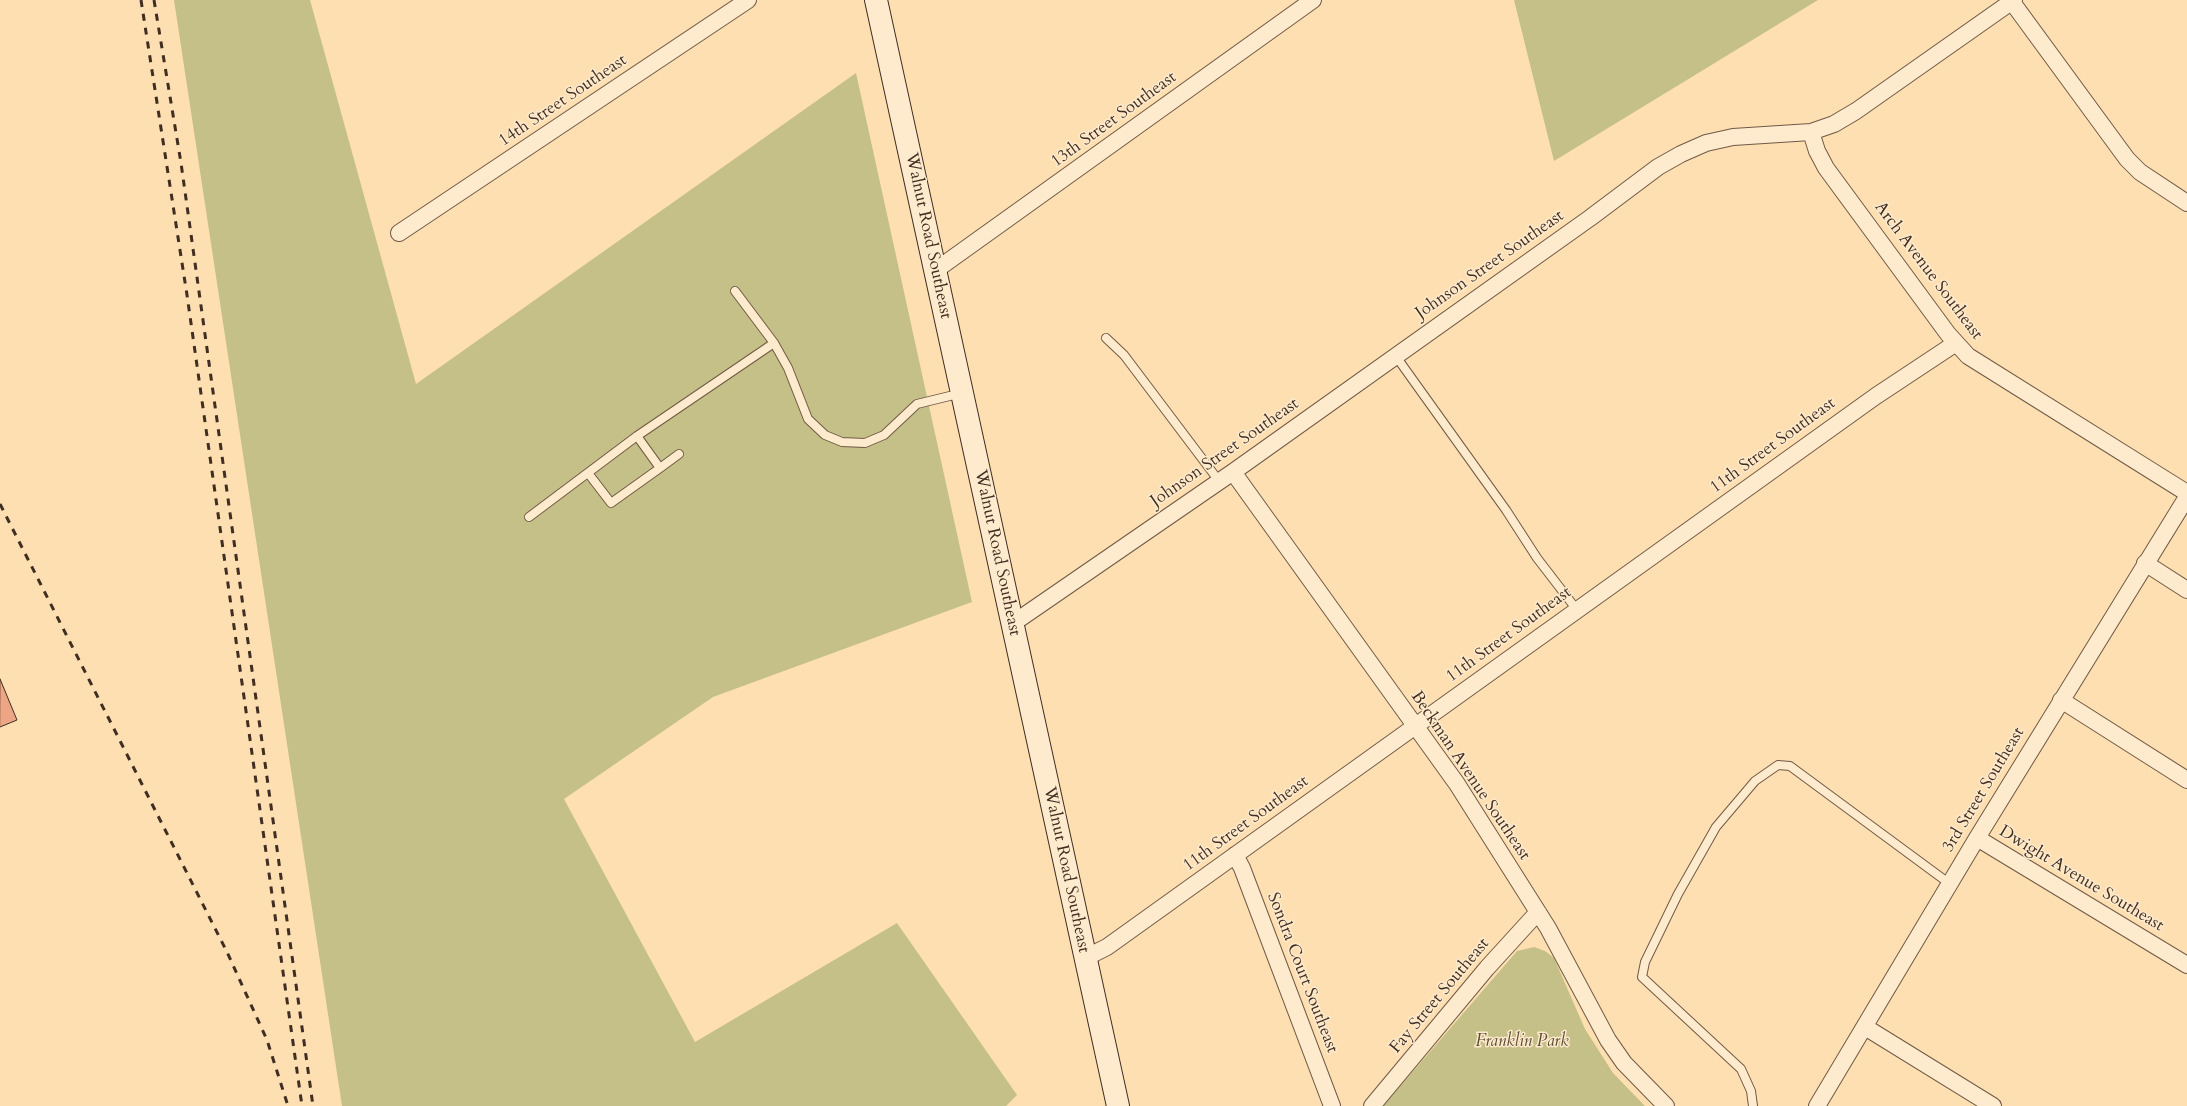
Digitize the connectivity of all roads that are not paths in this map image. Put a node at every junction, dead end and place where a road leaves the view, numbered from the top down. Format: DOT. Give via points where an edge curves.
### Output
graph roads {
  1 [pos="748,0"];
  2 [pos="876,0"];
  3 [pos="1313,0"];
  4 [pos="2013,1"];
  5 [pos="1812,132"];
  6 [pos="2187,203"];
  7 [pos="399,233"];
  8 [pos="936,270"];
  9 [pos="735,291"];
  10 [pos="1106,338"];
  11 [pos="774,343"];
  12 [pos="1956,343"];
  13 [pos="1395,355"];
  14 [pos="963,393"];
  15 [pos="637,436"];
  16 [pos="679,454"];
  17 [pos="660,468"];
  18 [pos="1232,472"];
  19 [pos="588,473"];
  20 [pos="1219,481"];
  21 [pos="2187,493"];
  22 [pos="2187,497"];
  23 [pos="529,517"];
  24 [pos="2145,563"];
  25 [pos="2187,590"];
  26 [pos="1577,610"];
  27 [pos="1012,624"];
  28 [pos="2061,700"];
  29 [pos="1415,725"];
  30 [pos="2187,780"];
  31 [pos="1977,838"];
  32 [pos="1235,855"];
  33 [pos="1950,884"];
  34 [pos="1538,912"];
  35 [pos="1086,958"];
  36 [pos="2187,965"];
  37 [pos="1865,1027"];
  38 [pos="1118,1106"];
  39 [pos="1332,1106"];
  40 [pos="1372,1106"];
  41 [pos="1666,1106"];
  42 [pos="1754,1106"];
  43 [pos="1817,1106"];
  44 [pos="1993,1106"];
  1 -- 7 [label="street, 14th Street Southeast"];
  2 -- 8 [label="main road, Walnut Road Southeast"];
  3 -- 8 [label="street, 13th Street Southeast"];
  4 -- 5 [label="street, Johnson Street Southeast" via="1856,111 1834,124"];
  4 -- 6 [label="street" via="2127,159 2140,172"];
  5 -- 12 [label="street, Arch Avenue Southeast" via="1817,151 1826,168"];
  5 -- 13 [label="street, Johnson Street Southeast" via="1733,137 1706,143 1681,154 1658,167"];
  8 -- 14 [label="main road, Walnut Road Southeast"];
  9 -- 11 [label="lane"];
  10 -- 20 [label="lane" via="1124,355"];
  11 -- 14 [label="lane" via="788,368 808,419 825,436 842,442 865,443 878,438 917,404"];
  11 -- 15 [label="lane"];
  12 -- 21 [label="street, Arch Avenue Southeast" via="1968,356"];
  12 -- 26 [label="street, 11th Street Southeast" via="1876,396"];
  13 -- 18 [label="street, Johnson Street Southeast"];
  13 -- 26 [label="lane" via="1506,510 1537,558"];
  14 -- 27 [label="main road, Walnut Road Southeast"];
  15 -- 17 [label="lane"];
  15 -- 19 [label="lane"];
  16 -- 17 [label="lane"];
  17 -- 19 [label="lane" via="610,503"];
  18 -- 20 [label="street, Johnson Street Southeast"];
  18 -- 29 [label="street, Beckman Avenue Southeast"];
  19 -- 23 [label="lane"];
  20 -- 27 [label="street, Johnson Street Southeast"];
  22 -- 24 [label="street, 3rd Street Southeast"];
  24 -- 25 [label="street"];
  24 -- 28 [label="street, 3rd Street Southeast"];
  26 -- 29 [label="street, 11th Street Southeast"];
  27 -- 35 [label="main road, Walnut Road Southeast"];
  28 -- 30 [label="street"];
  28 -- 31 [label="street, 3rd Street Southeast"];
  29 -- 32 [label="street, 11th Street Southeast"];
  29 -- 34 [label="street, Beckman Avenue Southeast" via="1457,784"];
  31 -- 33 [label="street, 3rd Street Southeast"];
  31 -- 36 [label="street, Dwight Avenue Southeast"];
  32 -- 35 [label="street, 11th Street Southeast" via="1107,947"];
  32 -- 39 [label="street, Sondra Court Southeast"];
  33 -- 37 [label="street, 3rd Street Southeast"];
  33 -- 42 [label="lane" via="1790,766 1778,765 1755,781 1716,827 1678,894 1645,962 1642,977 1741,1069 1751,1091"];
  34 -- 40 [label="street, Fay Street Southeast"];
  34 -- 41 [label="street, Beckman Avenue Southeast" via="1608,1040 1628,1068"];
  35 -- 38 [label="main road, Walnut Road Southeast"];
  37 -- 43 [label="street, 3rd Street Southeast"];
  37 -- 44 [label="street"];
}
